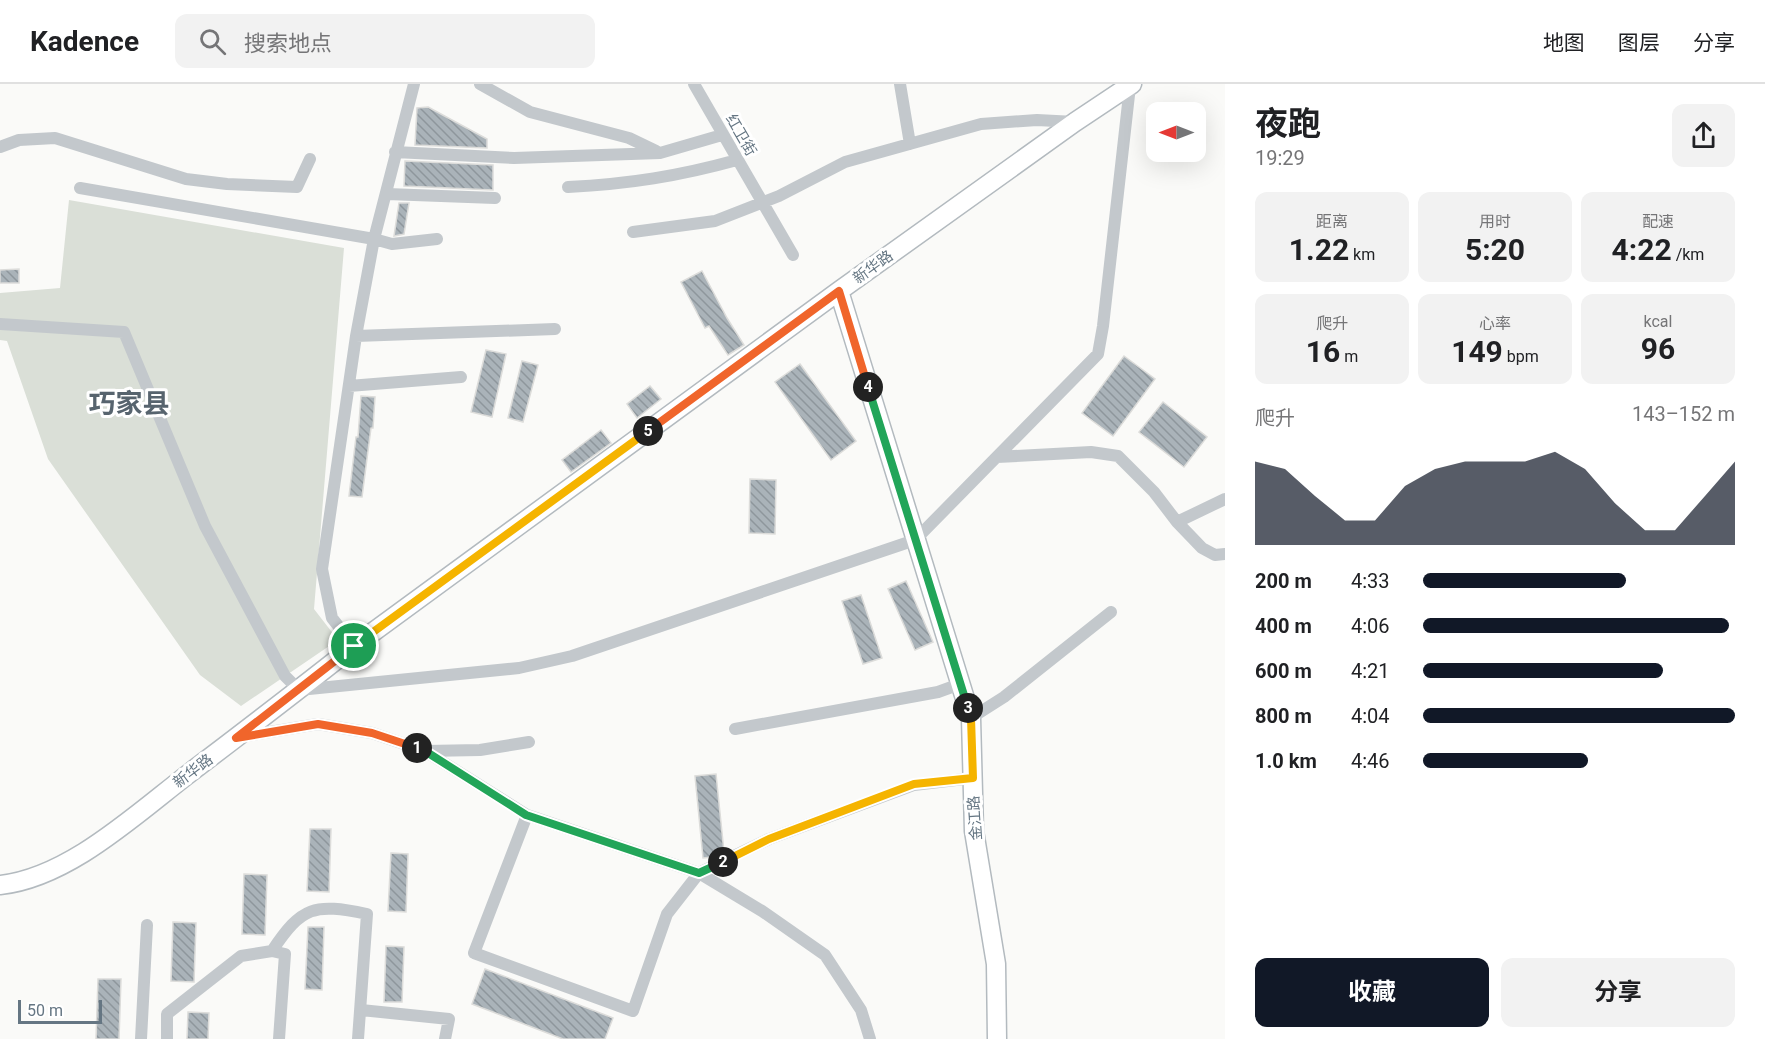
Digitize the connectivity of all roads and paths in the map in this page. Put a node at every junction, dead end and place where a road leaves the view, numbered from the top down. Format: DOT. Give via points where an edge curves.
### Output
graph roads {
  1 [pos="414,84"];
  2 [pos="480,84"];
  3 [pos="694,84"];
  4 [pos="900,84"];
  5 [pos="1131,85"];
  6 [pos="1074,122"];
  7 [pos="722,135"];
  8 [pos="910,144"];
  9 [pos="0,147"];
  10 [pos="395,152"];
  11 [pos="660,153"];
  12 [pos="310,159"];
  13 [pos="737,160"];
  14 [pos="568,187"];
  15 [pos="80,188"];
  16 [pos="387,194"];
  17 [pos="495,198"];
  18 [pos="762,201"];
  19 [pos="633,232"];
  20 [pos="374,238"];
  21 [pos="437,238"];
  22 [pos="793,255"];
  23 [pos="839,291"];
  24 [pos="0,324"];
  25 [pos="555,329"];
  26 [pos="356,336"];
  27 [pos="461,377"];
  28 [pos="349,386"];
  29 [pos="997,457"];
  30 [pos="1225,499"];
  31 [pos="1177,522"];
  32 [pos="915,540"];
  33 [pos="1225,554"];
  34 [pos="1111,612"];
  35 [pos="354,646"];
  36 [pos="960,684"];
  37 [pos="299,690"];
  38 [pos="971,718"];
  39 [pos="735,729"];
  40 [pos="236,738"];
  41 [pos="529,742"];
  42 [pos="425,751"];
  43 [pos="973,778"];
  44 [pos="526,815"];
  45 [pos="699,873"];
  46 [pos="0,885"];
  47 [pos="147,925"];
  48 [pos="272,951"];
  49 [pos="361,1010"];
  50 [pos="141,1039"];
  51 [pos="167,1039"];
  52 [pos="279,1039"];
  53 [pos="358,1039"];
  54 [pos="445,1039"];
  55 [pos="870,1039"];
  56 [pos="997,1039"];
  1 -- 10 [label="street"];
  2 -- 11 [label="street" via="531,112 629,138"];
  3 -- 7 [label="street, 红卫街"];
  4 -- 8 [label="street"];
  5 -- 6 [label="street, 新华路"];
  5 -- 29 [label="street" via="1098,354"];
  6 -- 8 [label="street" via="981,124"];
  6 -- 23 [label="street, 新华路"];
  7 -- 11 [label="street"];
  7 -- 13 [label="street, 红卫街"];
  8 -- 18 [label="street" via="845,162"];
  9 -- 12 [label="street" via="19,140 55,138 186,179 297,187"];
  10 -- 11 [label="street" via="513,158"];
  10 -- 16 [label="street"];
  13 -- 14 [label="street" via="686,174 615,185"];
  13 -- 18 [label="street, 红卫街"];
  15 -- 20 [label="street"];
  16 -- 17 [label="street"];
  16 -- 20 [label="street"];
  18 -- 19 [label="street" via="716,220"];
  18 -- 22 [label="street, 红卫街"];
  20 -- 21 [label="street" via="392,244"];
  20 -- 26 [label="street"];
  23 -- 32 [label="street, 金江路"];
  23 -- 35 [label="street, 新华路"];
  24 -- 37 [label="street" via="124,332 205,526 285,676"];
  25 -- 26 [label="street"];
  26 -- 28 [label="street"];
  27 -- 28 [label="street"];
  28 -- 35 [label="street" via="322,569 332,618"];
  29 -- 31 [label="street" via="1091,452 1118,456"];
  29 -- 32 [label="street"];
  30 -- 31 [label="street"];
  31 -- 33 [label="street" via="1202,548 1215,555"];
  32 -- 36 [label="street, 金江路"];
  32 -- 37 [label="street" via="572,656 519,668"];
  34 -- 38 [label="street" via="1004,697"];
  35 -- 37 [label="street, 新华路"];
  36 -- 38 [label="street, 金江路"];
  36 -- 39 [label="street" via="938,692"];
  37 -- 40 [label="street, 新华路"];
  38 -- 43 [label="street, 金江路"];
  40 -- 42 [label="street" via="318,724 372,733"];
  40 -- 46 [label="street, 新华路" via="93,847 48,872"];
  41 -- 42 [label="street" via="480,750"];
  42 -- 44 [label="street"];
  43 -- 45 [label="street" via="914,784 769,839"];
  43 -- 56 [label="street, 金江路" via="974,831 996,964"];
  44 -- 45 [label="street"];
  44 -- 45 [label="street" via="474,952 633,1011 667,914"];
  45 -- 55 [label="street" via="825,955 861,1010"];
  47 -- 50 [label="street"];
  48 -- 49 [label="street" via="301,915 322,909 368,914"];
  48 -- 51 [label="street" via="241,956 167,1014"];
  48 -- 52 [label="street" via="285,954"];
  49 -- 53 [label="street"];
  49 -- 54 [label="street" via="449,1019"];
}
